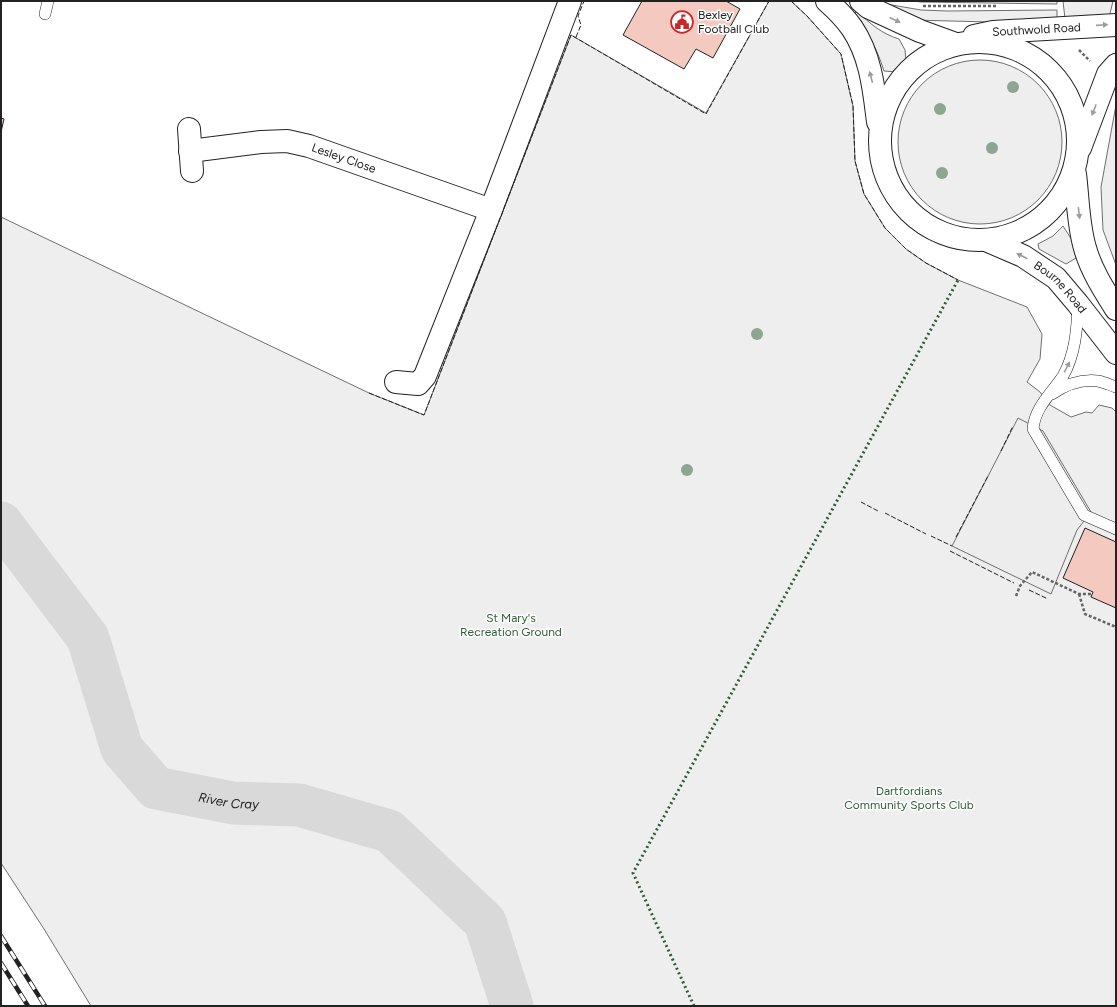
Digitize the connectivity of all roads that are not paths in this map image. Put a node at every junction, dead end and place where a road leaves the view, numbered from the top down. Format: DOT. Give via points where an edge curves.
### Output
graph roads {
  1 [pos="48,1"];
  2 [pos="570,1"];
  3 [pos="827,1"];
  4 [pos="861,1"];
  5 [pos="45,14"];
  6 [pos="1116,25"];
  7 [pos="955,43"];
  8 [pos="1112,70"];
  9 [pos="189,128"];
  10 [pos="879,129"];
  11 [pos="1080,148"];
  12 [pos="1075,174"];
  13 [pos="491,210"];
  14 [pos="988,242"];
  15 [pos="1078,304"];
  16 [pos="1116,309"];
  17 [pos="1116,353"];
  18 [pos="396,382"];
  19 [pos="1116,387"];
  20 [pos="1045,399"];
  21 [pos="1116,529"];
  1 -- 5 [label="lane"];
  2 -- 13 [label="main road"];
  10 -- 3 [label="main road, one-way" via="874,86 866,55 852,28"];
  4 -- 7 [label="main road, one-way" via="868,7 920,31"];
  7 -- 6 [label="main road, Southwold Road, one-way" via="993,32"];
  7 -- 10 [label="main road, Southwold Road" via="922,58 901,77 886,102"];
  7 -- 11 [label="main road" via="992,44 1019,51 1042,64 1060,86 1072,112"];
  8 -- 11 [label="main road, one-way"];
  9 -- 13 [label="main road, Lesley Close" via="191,161 261,142 287,141"];
  10 -- 14 [label="main road" via="882,160 893,189 910,210 931,226 959,237"];
  11 -- 12 [label="main road"];
  12 -- 14 [label="main road" via="1062,200 1042,221 1016,235"];
  12 -- 16 [label="main road, one-way" via="1085,248 1096,276"];
  13 -- 18 [label="main road" via="425,376 418,384"];
  15 -- 14 [label="main road, Bourne Road, one-way" via="1056,278 1023,256"];
  15 -- 17 [label="main road, Bourne Road"];
  20 -- 15 [label="lane, one-way" via="1071,360"];
  19 -- 20 [label="lane" via="1098,382 1078,382 1062,387"];
  20 -- 21 [label="lane" via="1034,418 1033,429 1037,438 1084,515"];
}
